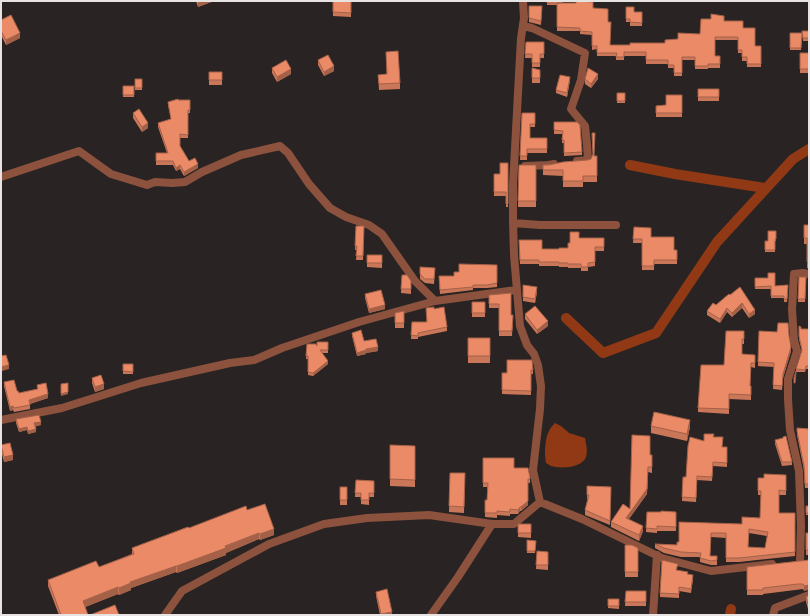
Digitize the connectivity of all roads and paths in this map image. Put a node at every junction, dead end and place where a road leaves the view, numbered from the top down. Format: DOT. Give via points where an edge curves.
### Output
graph roads {
  1 [pos="523,1"];
  2 [pos="523,26"];
  3 [pos="514,166"];
  4 [pos="1,178"];
  5 [pos="513,223"];
  6 [pos="616,225"];
  7 [pos="809,274"];
  8 [pos="516,290"];
  9 [pos="435,301"];
  10 [pos="1,420"];
  11 [pos="540,502"];
  12 [pos="492,524"];
  13 [pos="657,555"];
  14 [pos="801,561"];
  15 [pos="781,564"];
  16 [pos="809,595"];
  17 [pos="165,615"];
  18 [pos="432,615"];
  19 [pos="653,615"];
  20 [pos="773,615"];
  1 -- 2 [label="street"];
  2 -- 3 [label="street"];
  2 -- 3 [label="street" via="585,52 581,80 571,109 585,126 588,160"];
  3 -- 5 [label="street"];
  4 -- 9 [label="street" via="79,151 111,174 147,185 155,182 185,182 241,155 280,146 330,208 346,218 369,225 382,234 415,281"];
  5 -- 6 [label="street"];
  5 -- 8 [label="street"];
  7 -- 14 [label="street" via="794,274 792,310 797,351 788,380 790,430 799,471"];
  8 -- 9 [label="street"];
  8 -- 11 [label="street" via="520,326 538,365 541,386 533,470"];
  9 -- 10 [label="street" via="359,322 254,360 141,383 62,408"];
  11 -- 12 [label="street" via="514,524"];
  11 -- 13 [label="street"];
  12 -- 17 [label="street" via="430,515 367,518 324,524 269,544 182,592"];
  12 -- 18 [label="street"];
  13 -- 15 [label="street" via="711,570"];
  13 -- 19 [label="street"];
  16 -- 20 [label="street" via="775,608"];
}
